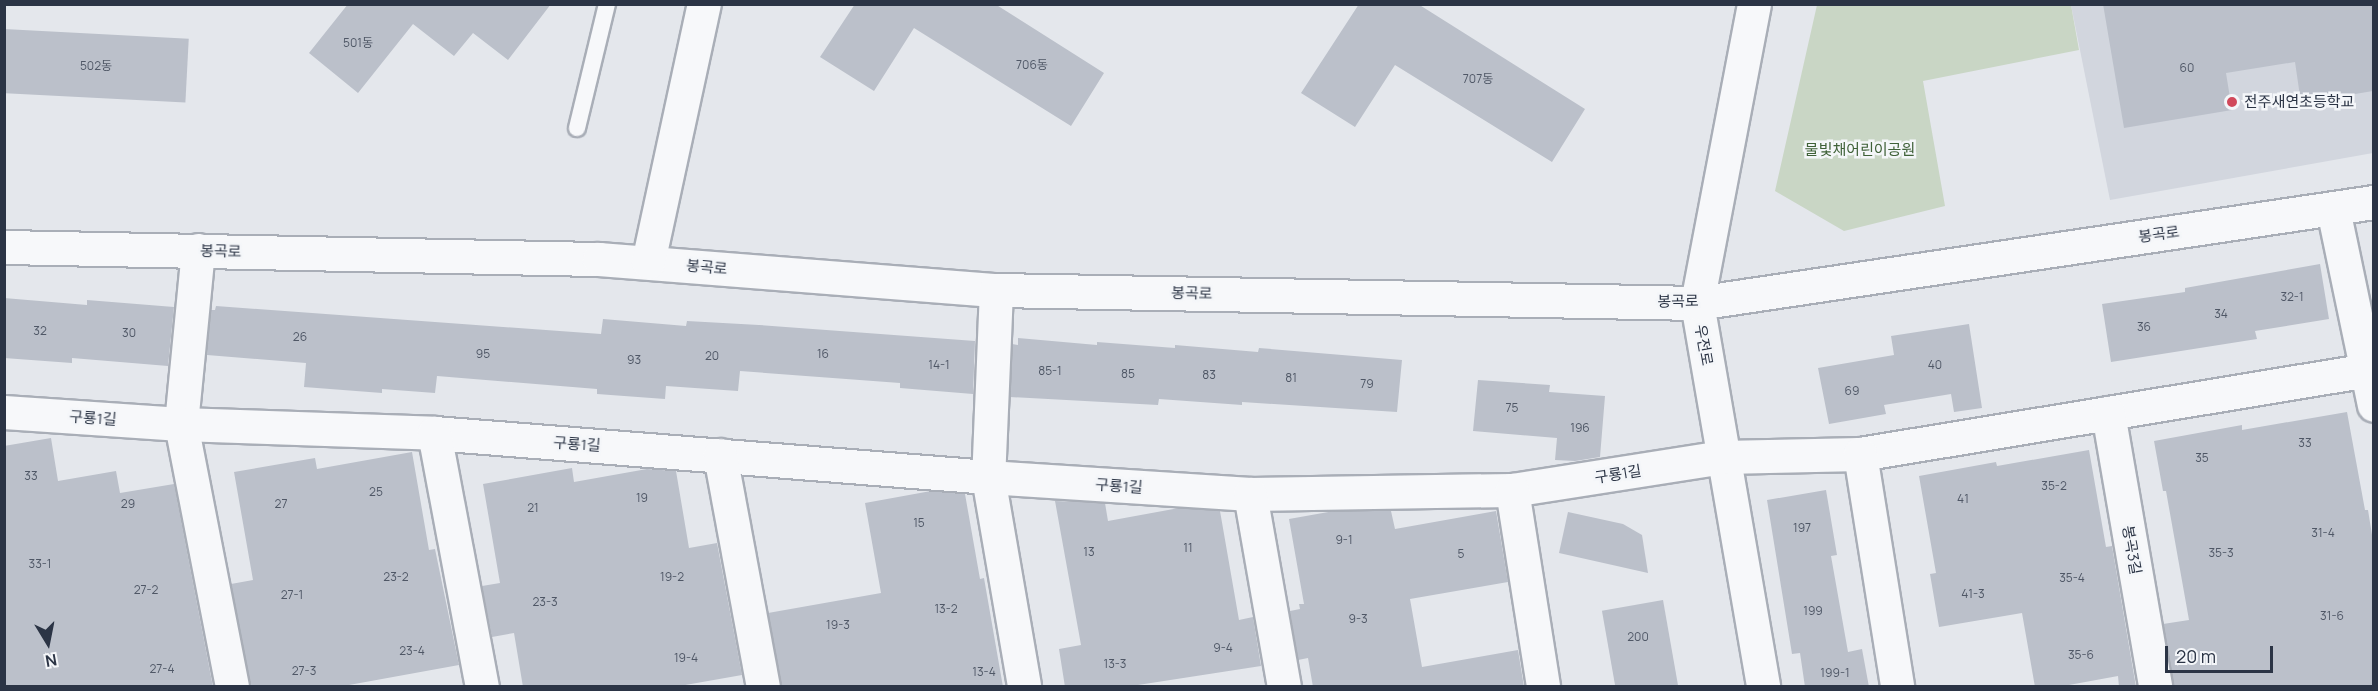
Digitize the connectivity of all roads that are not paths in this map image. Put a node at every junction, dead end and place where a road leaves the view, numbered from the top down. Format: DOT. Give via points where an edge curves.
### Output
graph roads {
  1 [pos="607,4"];
  2 [pos="704,4"];
  3 [pos="1754,4"];
  4 [pos="577,128"];
  5 [pos="2373,202"];
  6 [pos="2333,209"];
  7 [pos="4,247"];
  8 [pos="198,250"];
  9 [pos="648,262"];
  10 [pos="996,290"];
  11 [pos="1697,303"];
  12 [pos="2370,369"];
  13 [pos="2373,405"];
  14 [pos="4,412"];
  15 [pos="2108,413"];
  16 [pos="181,424"];
  17 [pos="434,434"];
  18 [pos="1860,454"];
  19 [pos="720,455"];
  20 [pos="1723,458"];
  21 [pos="988,477"];
  22 [pos="1512,490"];
  23 [pos="1250,494"];
  24 [pos="232,687"];
  25 [pos="482,687"];
  26 [pos="763,687"];
  27 [pos="1024,687"];
  28 [pos="1284,687"];
  29 [pos="1544,687"];
  30 [pos="1763,687"];
  31 [pos="1897,687"];
  32 [pos="2156,687"];
  1 -- 4 [label="lane"];
  2 -- 9 [label="street"];
  3 -- 11 [label="street, 우전로"];
  5 -- 6 [label="street, 봉곡로"];
  6 -- 11 [label="street, 봉곡로"];
  6 -- 12 [label="street"];
  7 -- 8 [label="street, 봉곡로"];
  8 -- 9 [label="street, 봉곡로"];
  8 -- 16 [label="street"];
  9 -- 10 [label="street, 봉곡로"];
  10 -- 11 [label="street, 봉곡로"];
  10 -- 21 [label="street"];
  11 -- 20 [label="street, 우전로"];
  12 -- 13 [label="street"];
  12 -- 15 [label="street"];
  14 -- 16 [label="street, 구룡1길"];
  15 -- 18 [label="street"];
  15 -- 32 [label="street, 봉곡3길"];
  16 -- 17 [label="street, 구룡1길"];
  16 -- 24 [label="street"];
  17 -- 19 [label="street, 구룡1길"];
  17 -- 25 [label="street"];
  18 -- 20 [label="street"];
  18 -- 31 [label="street"];
  19 -- 21 [label="street, 구룡1길"];
  19 -- 26 [label="street"];
  20 -- 22 [label="street, 구룡1길"];
  20 -- 30 [label="street, 우전로"];
  21 -- 23 [label="street, 구룡1길"];
  21 -- 27 [label="street"];
  22 -- 23 [label="street, 구룡1길"];
  22 -- 29 [label="street"];
  23 -- 28 [label="street"];
}
